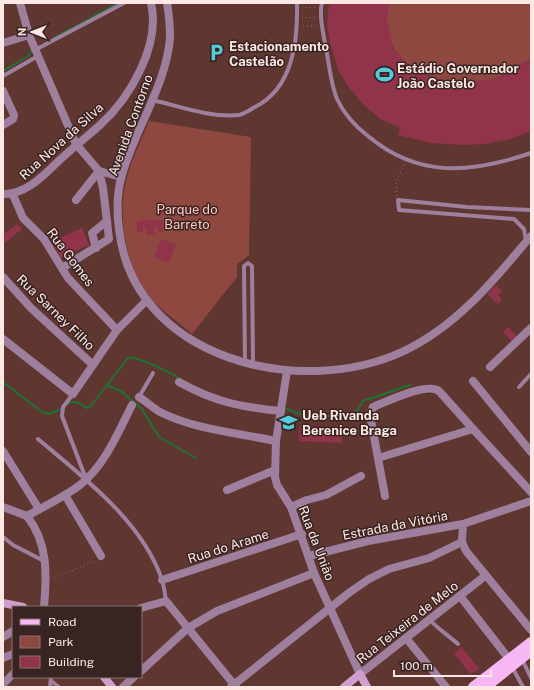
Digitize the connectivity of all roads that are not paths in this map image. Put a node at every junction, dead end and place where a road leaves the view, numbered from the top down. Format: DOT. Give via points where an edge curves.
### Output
graph roads {
  1 [pos="20,3"];
  2 [pos="124,3"];
  3 [pos="151,3"];
  4 [pos="167,3"];
  5 [pos="321,5"];
  6 [pos="297,6"];
  7 [pos="29,36"];
  8 [pos="3,42"];
  9 [pos="35,50"];
  10 [pos="3,76"];
  11 [pos="3,91"];
  12 [pos="151,100"];
  13 [pos="3,125"];
  14 [pos="76,144"];
  15 [pos="531,153"];
  16 [pos="99,171"];
  17 [pos="121,177"];
  18 [pos="3,194"];
  19 [pos="13,195"];
  20 [pos="76,200"];
  21 [pos="531,210"];
  22 [pos="107,221"];
  23 [pos="529,239"];
  24 [pos="96,248"];
  25 [pos="62,268"];
  26 [pos="3,277"];
  27 [pos="146,301"];
  28 [pos="531,328"];
  29 [pos="117,330"];
  30 [pos="3,340"];
  31 [pos="249,364"];
  32 [pos="93,365"];
  33 [pos="490,367"];
  34 [pos="287,371"];
  35 [pos="153,373"];
  36 [pos="531,374"];
  37 [pos="473,381"];
  38 [pos="179,382"];
  39 [pos="519,387"];
  40 [pos="73,394"];
  41 [pos="139,397"];
  42 [pos="132,405"];
  43 [pos="281,408"];
  44 [pos="473,429"];
  45 [pos="38,439"];
  46 [pos="276,441"];
  47 [pos="3,450"];
  48 [pos="531,452"];
  49 [pos="378,458"];
  50 [pos="275,470"];
  51 [pos="361,476"];
  52 [pos="86,479"];
  53 [pos="227,490"];
  54 [pos="531,492"];
  55 [pos="65,495"];
  56 [pos="385,496"];
  57 [pos="531,501"];
  58 [pos="3,507"];
  59 [pos="291,507"];
  60 [pos="39,509"];
  61 [pos="27,516"];
  62 [pos="463,524"];
  63 [pos="302,534"];
  64 [pos="3,537"];
  65 [pos="462,542"];
  66 [pos="101,556"];
  67 [pos="309,556"];
  68 [pos="44,562"];
  69 [pos="314,573"];
  70 [pos="485,576"];
  71 [pos="162,580"];
  72 [pos="460,596"];
  73 [pos="166,601"];
  74 [pos="3,603"];
  75 [pos="18,606"];
  76 [pos="44,606"];
  77 [pos="330,607"];
  78 [pos="142,608"];
  79 [pos="429,619"];
  80 [pos="188,628"];
  81 [pos="531,630"];
  82 [pos="12,632"];
  83 [pos="3,637"];
  84 [pos="406,638"];
  85 [pos="531,642"];
  86 [pos="458,644"];
  87 [pos="531,652"];
  88 [pos="522,659"];
  89 [pos="511,663"];
  90 [pos="142,670"];
  91 [pos="360,674"];
  92 [pos="12,675"];
  93 [pos="105,678"];
  94 [pos="133,678"];
  95 [pos="531,678"];
  96 [pos="51,679"];
  97 [pos="3,684"];
  98 [pos="492,685"];
  99 [pos="234,686"];
  100 [pos="50,687"];
  101 [pos="59,687"];
  102 [pos="112,687"];
  103 [pos="123,687"];
  104 [pos="344,687"];
  105 [pos="368,687"];
  106 [pos="446,687"];
  107 [pos="473,687"];
  108 [pos="523,687"];
  1 -- 7 [label="street"];
  2 -- 9 [label="lane"];
  3 -- 14 [label="street, Rua Nova da Silva" via="150,48 142,70 121,101 101,124"];
  4 -- 12 [label="street, Avenida Contorno" via="170,38 161,77"];
  5 -- 15 [label="lane" via="322,26 336,98 357,127 389,152 406,161 432,167 460,168 484,166"];
  6 -- 12 [label="lane" via="291,62 283,84 271,98 241,114 226,115"];
  7 -- 8 [label="street"];
  7 -- 9 [label="street"];
  9 -- 10 [label="lane"];
  9 -- 14 [label="street"];
  11 -- 13 [label="street" via="14,115 13,120"];
  12 -- 17 [label="street, Avenida Contorno"];
  14 -- 16 [label="street"];
  14 -- 19 [label="street, Rua Nova da Silva" via="33,184"];
  16 -- 17 [label="street"];
  16 -- 20 [label="street"];
  16 -- 22 [label="street"];
  17 -- 27 [label="street, Avenida Contorno" via="118,220 122,248 131,274"];
  18 -- 19 [label="street, Rua Nova da Silva"];
  19 -- 25 [label="street, Rua Gomes" via="23,218 44,239"];
  21 -- 23 [label="lane" via="398,200 399,210 514,219"];
  22 -- 24 [label="street" via="108,239"];
  22 -- 24 [label="street" via="92,233"];
  23 -- 34 [label="street, Avenida Contorno" via="468,307 437,332 405,350 375,362 345,369 324,372"];
  24 -- 25 [label="street"];
  25 -- 29 [label="street, Rua Gomes"];
  26 -- 32 [label="street, Rua Sarney Filho" via="31,308"];
  27 -- 29 [label="street"];
  27 -- 31 [label="street, Avenida Contorno" via="174,327 214,352"];
  28 -- 33 [label="street"];
  29 -- 32 [label="street"];
  30 -- 40 [label="street"];
  31 -- 31 [label="lane" via="252,266 248,263 244,266"];
  31 -- 34 [label="street, Avenida Contorno"];
  32 -- 40 [label="street"];
  34 -- 43 [label="street, Rua da União"];
  35 -- 41 [label="lane"];
  36 -- 39 [label="lane"];
  37 -- 48 [label="street"];
  38 -- 43 [label="street" via="206,396 230,404"];
  40 -- 52 [label="lane" via="63,406 62,416"];
  41 -- 46 [label="street" via="161,412 176,418 238,435"];
  42 -- 52 [label="street" via="112,444"];
  43 -- 46 [label="street, Rua da União"];
  44 -- 49 [label="street"];
  44 -- 49 [label="street" via="437,389 413,392 371,410"];
  44 -- 54 [label="street"];
  45 -- 52 [label="lane"];
  46 -- 50 [label="street, Rua da União"];
  47 -- 60 [label="street"];
  49 -- 56 [label="street"];
  50 -- 53 [label="street"];
  50 -- 59 [label="street, Rua da União" via="276,485"];
  51 -- 59 [label="street" via="326,495"];
  52 -- 55 [label="street"];
  52 -- 71 [label="lane" via="137,533 147,547"];
  55 -- 60 [label="street"];
  55 -- 66 [label="street"];
  57 -- 62 [label="street, Estrada da Vitória"];
  58 -- 61 [label="street"];
  59 -- 63 [label="street, Rua da União"];
  60 -- 61 [label="street"];
  61 -- 68 [label="street" via="39,533"];
  62 -- 65 [label="street, Estrada da Vitória"];
  62 -- 67 [label="street, Estrada da Vitória" via="368,541"];
  63 -- 67 [label="street, Rua da União"];
  63 -- 71 [label="street, Rua do Arame"];
  64 -- 68 [label="lane"];
  65 -- 70 [label="street"];
  65 -- 77 [label="street" via="429,558 374,576"];
  67 -- 69 [label="street, Rua da União"];
  68 -- 76 [label="street"];
  69 -- 77 [label="street, Rua da União"];
  69 -- 80 [label="street" via="217,611"];
  70 -- 72 [label="street, Rua Teixeira de Melo"];
  70 -- 81 [label="street"];
  71 -- 73 [label="lane"];
  72 -- 79 [label="street, Rua Teixeira de Melo"];
  72 -- 89 [label="street"];
  73 -- 78 [label="street"];
  73 -- 80 [label="street"];
  74 -- 75 [label="main road"];
  77 -- 91 [label="street, Rua da União"];
  77 -- 99 [label="street"];
  79 -- 84 [label="street, Rua Teixeira de Melo"];
  79 -- 86 [label="lane"];
  80 -- 90 [label="street"];
  80 -- 99 [label="street"];
  82 -- 83 [label="street"];
  84 -- 91 [label="street, Rua Teixeira de Melo"];
  84 -- 106 [label="street"];
  85 -- 89 [label="main road"];
  87 -- 88 [label="main road"];
  88 -- 89 [label="main road"];
  88 -- 95 [label="lane"];
  89 -- 98 [label="main road"];
  89 -- 107 [label="main road"];
  89 -- 108 [label="lane"];
  91 -- 104 [label="main road, Rua Teixeira de Melo"];
  91 -- 105 [label="main road"];
  92 -- 97 [label="street"];
  93 -- 102 [label="main road"];
  94 -- 103 [label="street"];
  96 -- 100 [label="lane"];
  96 -- 101 [label="lane"];
}
